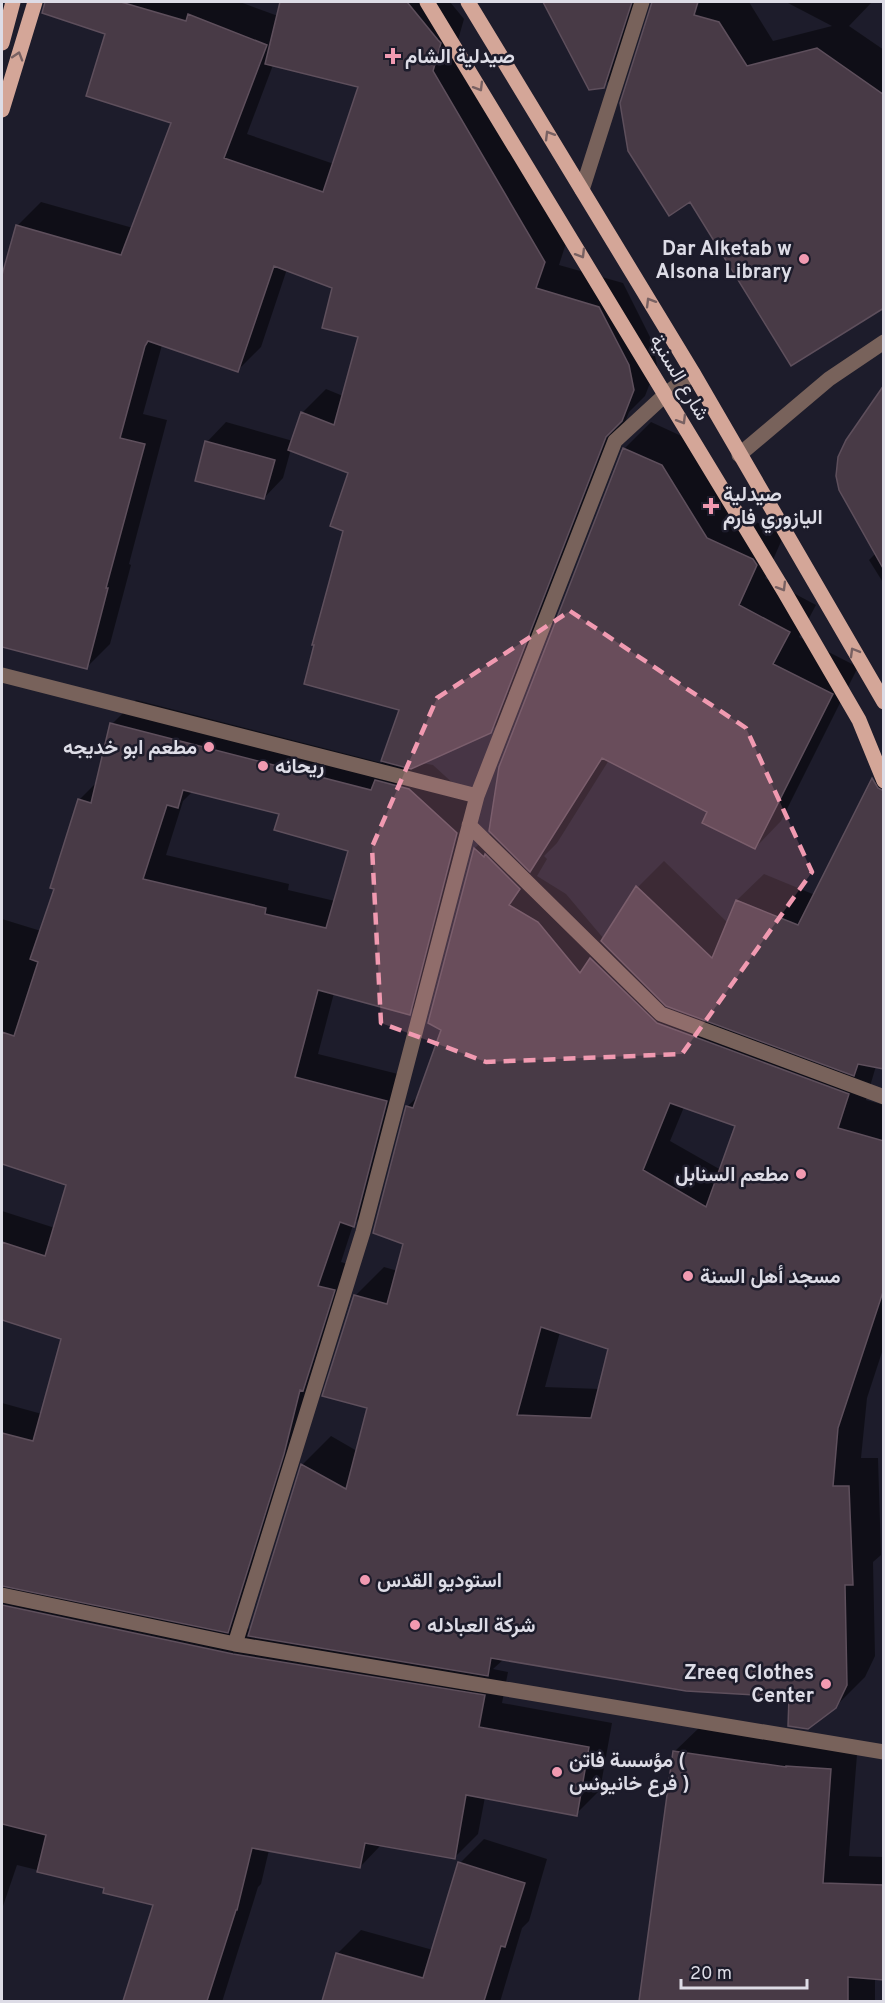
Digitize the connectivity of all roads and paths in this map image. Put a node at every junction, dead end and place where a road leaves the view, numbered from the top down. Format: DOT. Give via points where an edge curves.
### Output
graph roads {
  1 [pos="13,2"];
  2 [pos="35,2"];
  3 [pos="427,2"];
  4 [pos="468,2"];
  5 [pos="642,2"];
  6 [pos="2,43"];
  7 [pos="2,110"];
  8 [pos="582,190"];
  9 [pos="884,342"];
  10 [pos="693,373"];
  11 [pos="666,394"];
  12 [pos="739,455"];
  13 [pos="2,675"];
  14 [pos="884,702"];
  15 [pos="884,781"];
  16 [pos="477,796"];
  17 [pos="469,825"];
  18 [pos="884,1097"];
  19 [pos="2,1595"];
  20 [pos="235,1644"];
  21 [pos="884,1752"];
  1 -- 6 [label="main road"];
  7 -- 2 [label="main road, one-way"];
  3 -- 11 [label="main road, شارع السنية, one-way"];
  8 -- 4 [label="main road, شارع السنية, one-way"];
  5 -- 8 [label="street"];
  10 -- 8 [label="main road, شارع السنية, one-way"];
  9 -- 12 [label="street" via="829,379"];
  10 -- 11 [label="street"];
  10 -- 12 [label="main road, شارع السنية"];
  11 -- 15 [label="main road, شارع السنية, one-way" via="859,720"];
  11 -- 16 [label="street" via="615,441"];
  14 -- 12 [label="main road, شارع السنية, one-way"];
  13 -- 16 [label="street"];
  16 -- 17 [label="street"];
  17 -- 18 [label="street" via="661,1014"];
  17 -- 20 [label="street" via="363,1232"];
  19 -- 20 [label="street"];
  20 -- 21 [label="street"];
}
